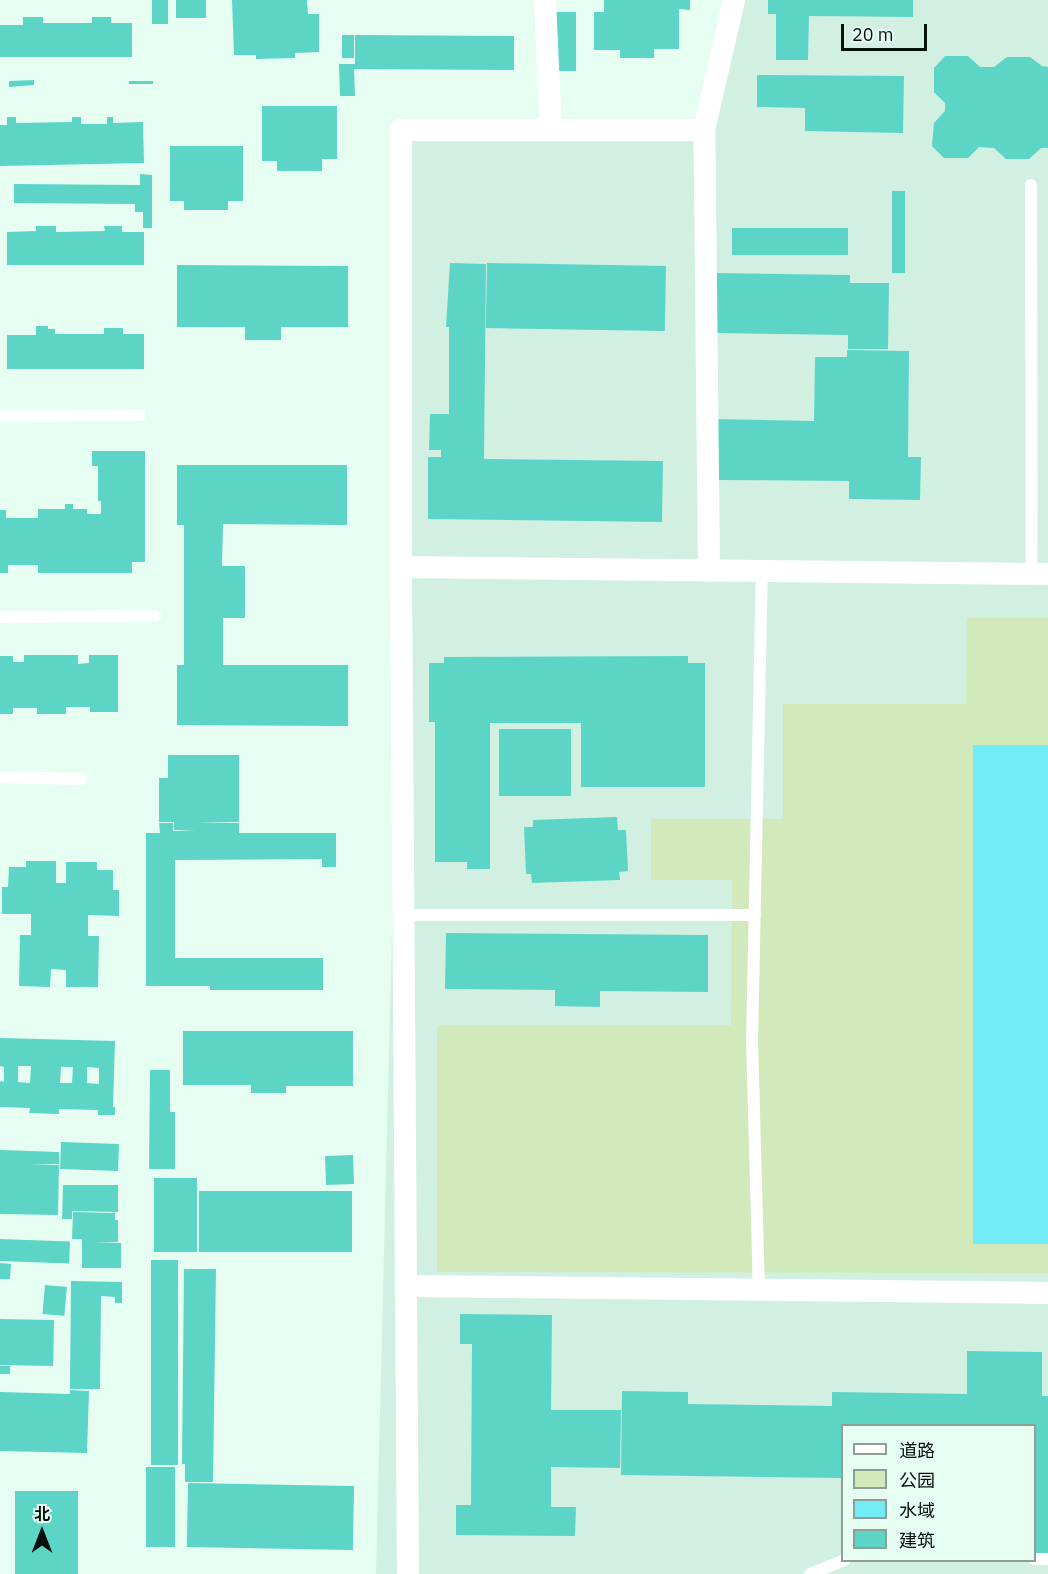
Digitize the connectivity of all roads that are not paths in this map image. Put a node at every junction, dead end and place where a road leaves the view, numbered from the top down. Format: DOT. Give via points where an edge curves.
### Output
graph roads {
  1 [pos="546,0"];
  2 [pos="734,0"];
  3 [pos="551,130"];
  4 [pos="704,130"];
  5 [pos="1031,185"];
  6 [pos="140,415"];
  7 [pos="0,416"];
  8 [pos="400,567"];
  9 [pos="709,571"];
  10 [pos="762,572"];
  11 [pos="1040,574"];
  12 [pos="155,616"];
  13 [pos="0,617"];
  14 [pos="0,777"];
  15 [pos="81,779"];
  16 [pos="403,915"];
  17 [pos="755,915"];
  18 [pos="406,1286"];
  19 [pos="759,1291"];
  20 [pos="1048,1293"];
  21 [pos="841,1562"];
  22 [pos="408,1574"];
  23 [pos="810,1574"];
  1 -- 3 [label="street"];
  2 -- 4 [label="street"];
  3 -- 4 [label="street"];
  3 -- 8 [label="street" via="401,130"];
  4 -- 9 [label="street"];
  5 -- 11 [label="lane"];
  6 -- 7 [label="lane"];
  8 -- 9 [label="street"];
  8 -- 16 [label="street"];
  9 -- 10 [label="street"];
  10 -- 11 [label="street"];
  10 -- 17 [label="lane"];
  12 -- 13 [label="lane"];
  14 -- 15 [label="lane"];
  16 -- 17 [label="lane"];
  16 -- 18 [label="street"];
  17 -- 19 [label="lane" via="752,1042"];
  18 -- 19 [label="street"];
  18 -- 22 [label="street"];
  19 -- 20 [label="street"];
  21 -- 23 [label="lane"];
}
